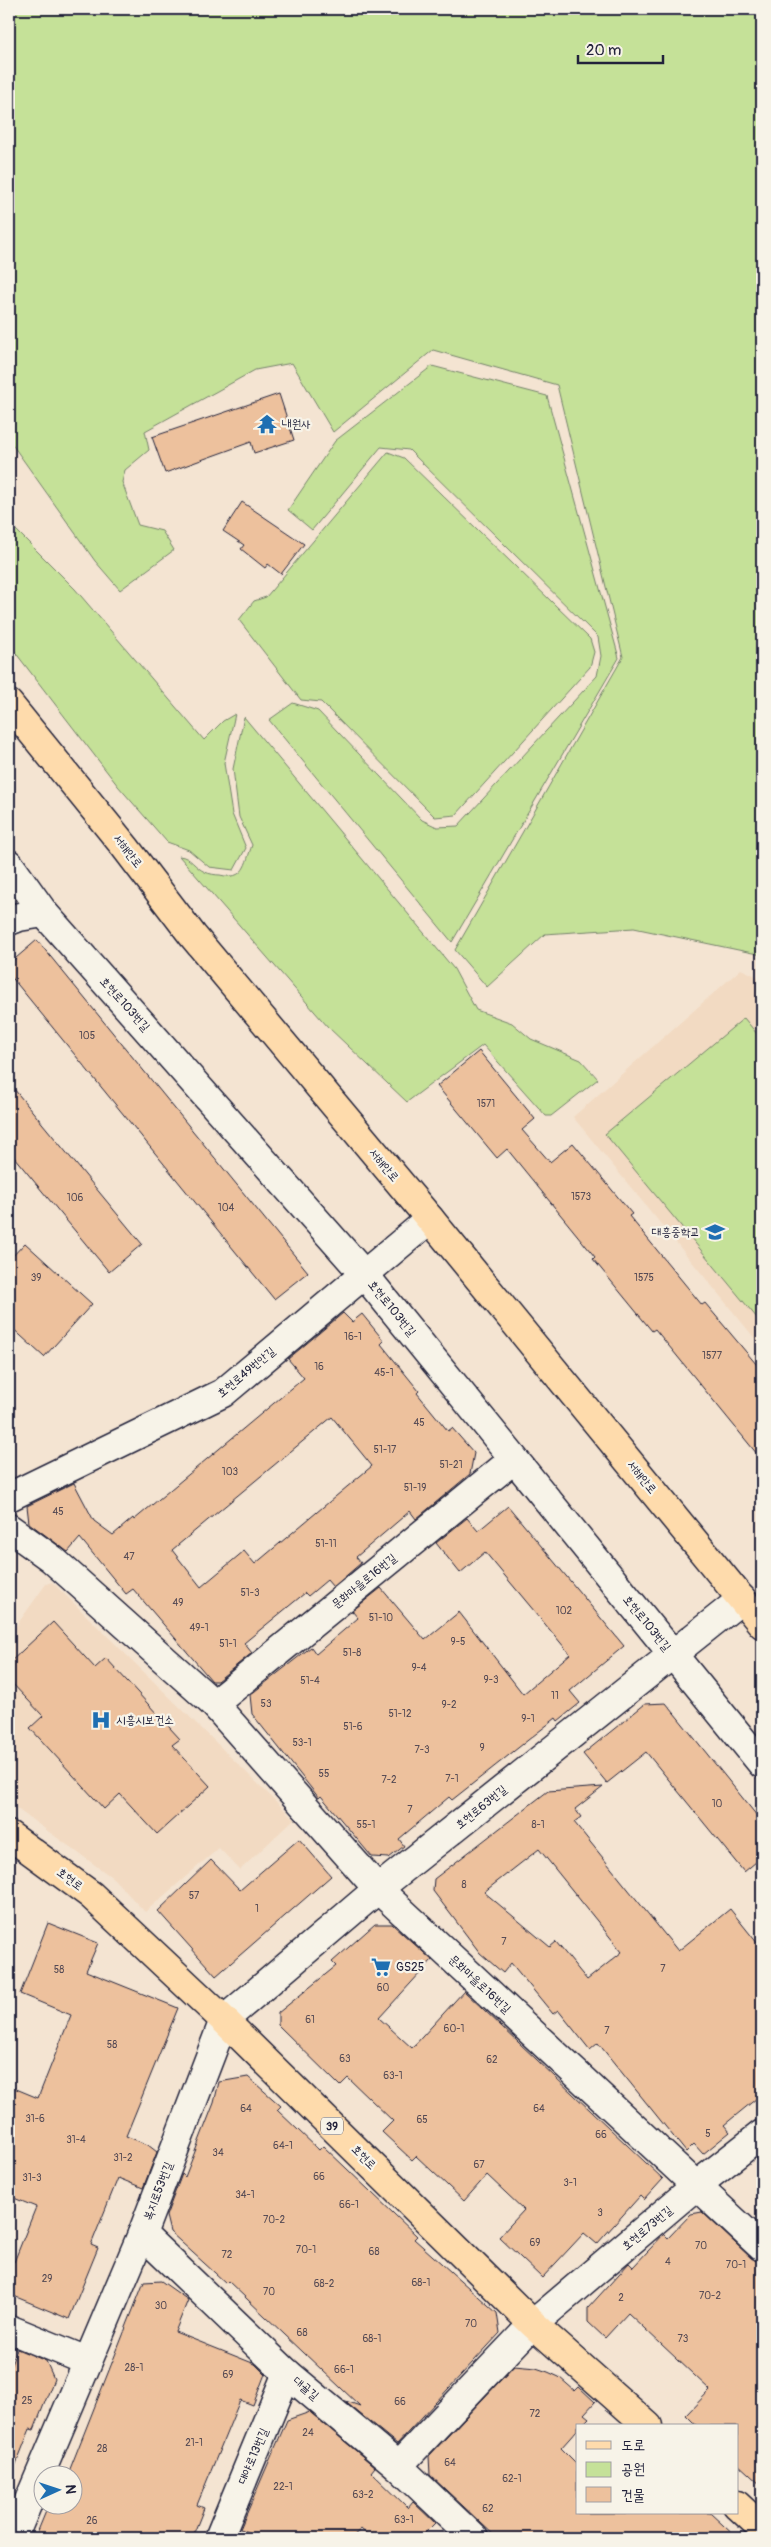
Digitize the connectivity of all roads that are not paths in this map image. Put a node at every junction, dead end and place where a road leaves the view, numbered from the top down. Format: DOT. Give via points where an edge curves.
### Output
graph roads {
  1 [pos="9,704"];
  2 [pos="9,864"];
  3 [pos="44,913"];
  4 [pos="9,921"];
  5 [pos="430,1219"];
  6 [pos="363,1273"];
  7 [pos="514,1459"];
  8 [pos="9,1497"];
  9 [pos="9,1528"];
  10 [pos="742,1599"];
  11 [pos="762,1624"];
  12 [pos="672,1653"];
  13 [pos="214,1704"];
  14 [pos="762,1764"];
  15 [pos="9,1835"];
  16 [pos="378,1889"];
  17 [pos="224,2020"];
  18 [pos="762,2134"];
  19 [pos="697,2185"];
  20 [pos="142,2234"];
  21 [pos="762,2248"];
  22 [pos="533,2324"];
  23 [pos="9,2329"];
  24 [pos="87,2361"];
  25 [pos="288,2373"];
  26 [pos="646,2424"];
  27 [pos="398,2466"];
  28 [pos="738,2506"];
  29 [pos="762,2528"];
  30 [pos="13,2538"];
  31 [pos="219,2538"];
  32 [pos="474,2538"];
  1 -- 5 [label="main road, 서해안로" via="193,936"];
  2 -- 3 [label="street, 호현로103번길"];
  3 -- 4 [label="street"];
  3 -- 6 [label="street, 호현로103번길"];
  5 -- 6 [label="street, 호현로49번안길"];
  5 -- 10 [label="main road, 서해안로"];
  6 -- 7 [label="street, 호현로103번길"];
  6 -- 8 [label="street, 호현로49번안길" via="223,1394"];
  7 -- 12 [label="street, 호현로103번길"];
  7 -- 13 [label="street, 문화마을로16번길"];
  9 -- 13 [label="street, 문화마을로16번길" via="52,1559"];
  10 -- 11 [label="main road, 서해안로"];
  10 -- 12 [label="street, 호현로63번길"];
  12 -- 14 [label="street, 호현로103번길"];
  12 -- 16 [label="street, 호현로63번길"];
  13 -- 16 [label="street, 문화마을로16번길"];
  15 -- 17 [label="main road, 호현로 / 39" via="91,1895"];
  16 -- 17 [label="street, 호현로63번길"];
  16 -- 19 [label="street, 문화마을로16번길"];
  17 -- 20 [label="street, 복지로53번길"];
  17 -- 22 [label="main road, 호현로 / 39"];
  18 -- 19 [label="street, 호현로73번길"];
  19 -- 21 [label="street, 문화마을로16번길"];
  19 -- 22 [label="street, 호현로73번길"];
  20 -- 24 [label="street, 복지로53번길"];
  20 -- 25 [label="street, 대골길"];
  22 -- 26 [label="main road, 호현로 / 39"];
  22 -- 27 [label="street, 호현로73번길"];
  23 -- 24 [label="street"];
  24 -- 30 [label="street, 복지로53번길"];
  25 -- 27 [label="street, 대골길"];
  25 -- 31 [label="street, 대야로13번길"];
  27 -- 32 [label="street, 대골길"];
  28 -- 29 [label="main road"];
}
